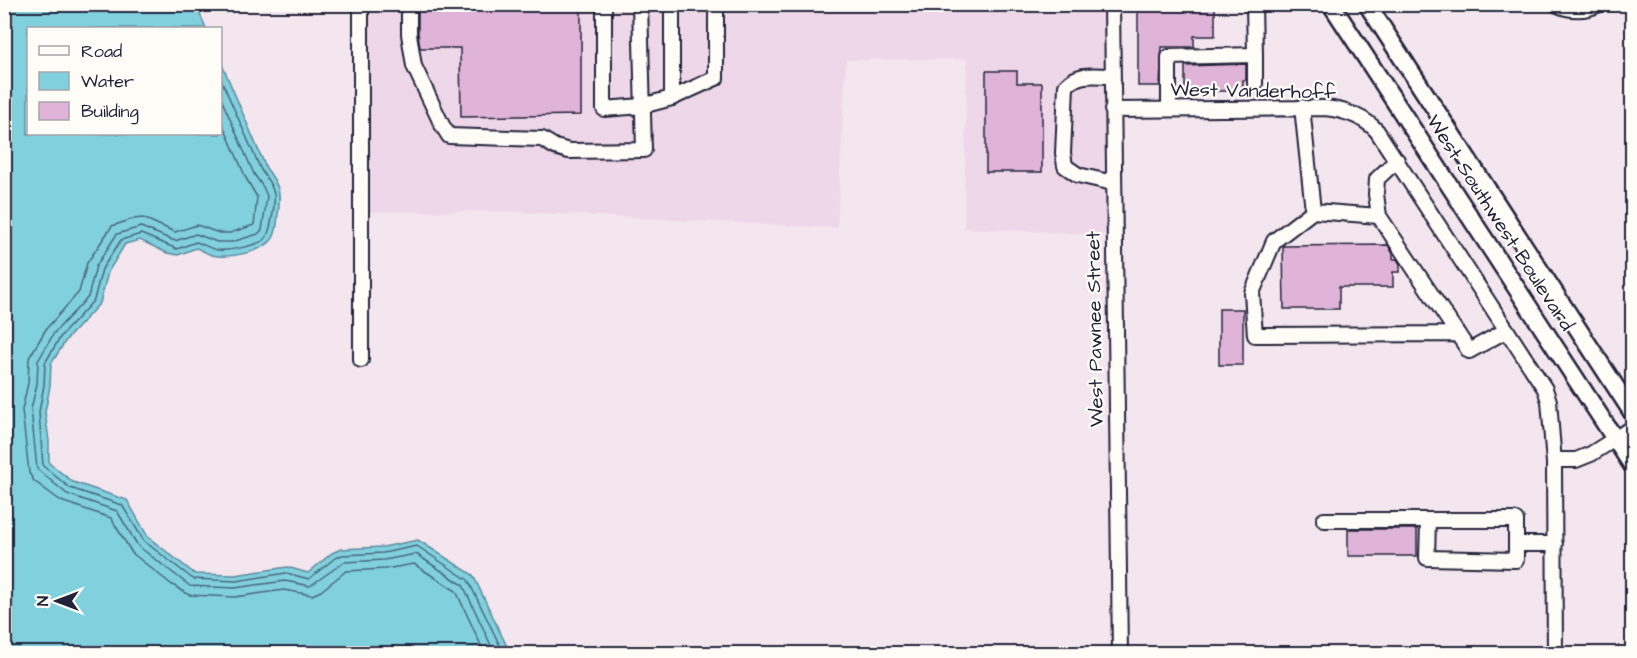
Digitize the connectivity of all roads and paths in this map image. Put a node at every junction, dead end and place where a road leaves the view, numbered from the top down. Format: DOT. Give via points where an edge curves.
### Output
graph roads {
  1 [pos="361,4"];
  2 [pos="409,4"];
  3 [pos="604,4"];
  4 [pos="640,4"];
  5 [pos="672,4"];
  6 [pos="716,4"];
  7 [pos="1112,4"];
  8 [pos="1254,4"];
  9 [pos="1331,4"];
  10 [pos="1367,4"];
  11 [pos="1556,4"];
  12 [pos="1599,4"];
  13 [pos="1255,55"];
  14 [pos="1112,76"];
  15 [pos="1255,84"];
  16 [pos="672,98"];
  17 [pos="642,106"];
  18 [pos="1302,107"];
  19 [pos="1169,109"];
  20 [pos="1112,110"];
  21 [pos="1396,160"];
  22 [pos="1113,183"];
  23 [pos="1313,211"];
  24 [pos="1379,216"];
  25 [pos="1507,330"];
  26 [pos="1458,334"];
  27 [pos="361,360"];
  28 [pos="1632,412"];
  29 [pos="1632,428"];
  30 [pos="1615,439"];
  31 [pos="1554,462"];
  32 [pos="1632,465"];
  33 [pos="1324,520"];
  34 [pos="1428,520"];
  35 [pos="1516,544"];
  36 [pos="1555,544"];
  37 [pos="1120,654"];
  38 [pos="1555,654"];
  1 -- 27 [label="street"];
  2 -- 17 [label="street" via="414,66 449,136 542,139 568,151 644,150"];
  3 -- 17 [label="street" via="604,109"];
  4 -- 17 [label="street"];
  5 -- 16 [label="street"];
  6 -- 16 [label="street" via="716,78"];
  7 -- 14 [label="street, West Pawnee Street"];
  8 -- 13 [label="street"];
  9 -- 30 [label="main road, West Southwest Boulevard"];
  10 -- 28 [label="main road, West Southwest Boulevard"];
  11 -- 12 [label="street" via="1578,9"];
  13 -- 15 [label="street"];
  13 -- 19 [label="street" via="1169,57"];
  14 -- 20 [label="street, West Pawnee Street"];
  14 -- 22 [label="street" via="1084,76 1066,86 1063,153 1065,166 1078,175"];
  16 -- 17 [label="street"];
  18 -- 19 [label="street, West Vanderhoff"];
  18 -- 21 [label="street, West Vanderhoff" via="1330,108 1362,118 1377,131"];
  18 -- 23 [label="street"];
  19 -- 20 [label="street, West Vanderhoff"];
  20 -- 22 [label="street, West Pawnee Street"];
  21 -- 24 [label="street" via="1377,179"];
  21 -- 25 [label="street, West Vanderhoff"];
  22 -- 37 [label="street, West Pawnee Street"];
  23 -- 24 [label="street"];
  23 -- 26 [label="street" via="1274,241 1252,293 1255,334"];
  24 -- 26 [label="street"];
  25 -- 26 [label="street" via="1469,351"];
  25 -- 31 [label="street, West Vanderhoff" via="1545,388"];
  29 -- 30 [label="street"];
  30 -- 31 [label="street" via="1576,460"];
  30 -- 32 [label="main road, West Southwest Boulevard"];
  31 -- 36 [label="street, West Vanderhoff"];
  33 -- 34 [label="street"];
  34 -- 35 [label="street" via="1516,520"];
  34 -- 35 [label="street" via="1427,558 1516,560"];
  35 -- 36 [label="street"];
  36 -- 38 [label="street, West Vanderhoff"];
}
